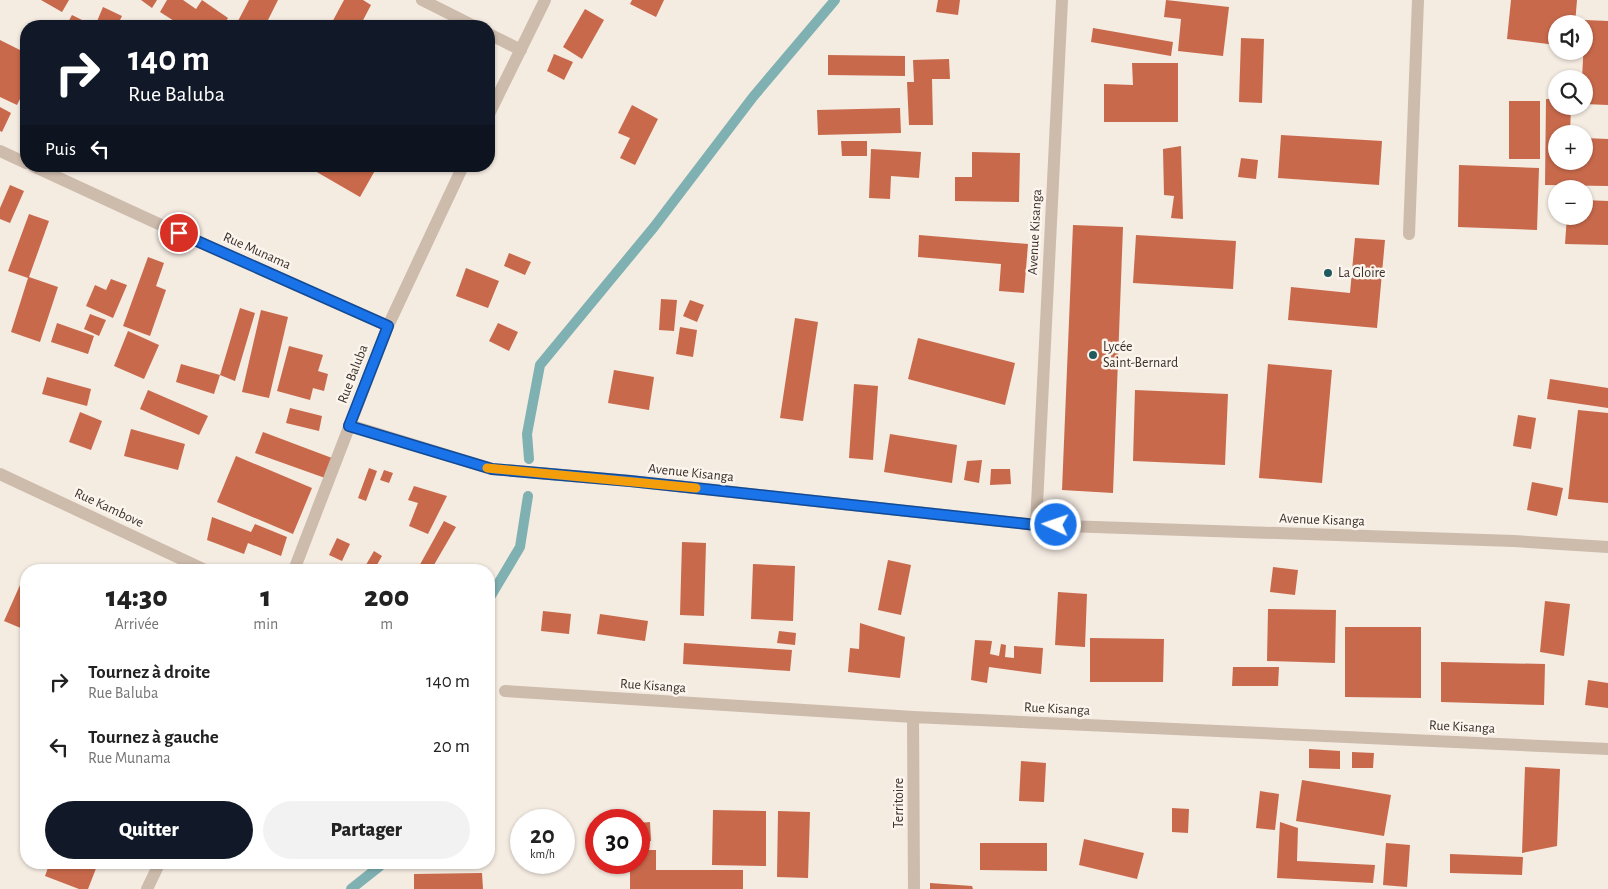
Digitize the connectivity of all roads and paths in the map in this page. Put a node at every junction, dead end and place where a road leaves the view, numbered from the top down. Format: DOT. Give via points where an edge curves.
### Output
graph roads {
  1 [pos="422,0"];
  2 [pos="545,0"];
  3 [pos="1062,0"];
  4 [pos="1418,0"];
  5 [pos="462,20"];
  6 [pos="495,37"];
  7 [pos="521,50"];
  8 [pos="495,102"];
  9 [pos="0,151"];
  10 [pos="20,160"];
  11 [pos="46,172"];
  12 [pos="460,172"];
  13 [pos="1409,234"];
  14 [pos="388,326"];
  15 [pos="349,426"];
  16 [pos="0,474"];
  17 [pos="1036,525"];
  18 [pos="1608,547"];
  19 [pos="192,564"];
  20 [pos="296,564"];
  21 [pos="505,691"];
  22 [pos="913,718"];
  23 [pos="1608,749"];
  24 [pos="157,869"];
  25 [pos="147,889"];
  26 [pos="914,889"];
  1 -- 5 [label="street"];
  2 -- 7 [label="street"];
  3 -- 17 [label="street, Avenue Kisanga"];
  4 -- 13 [label="street"];
  6 -- 7 [label="street"];
  7 -- 8 [label="street"];
  9 -- 10 [label="street"];
  11 -- 14 [label="street, Rue Munama"];
  12 -- 14 [label="street, Rue Baluba"];
  14 -- 15 [label="street, Rue Baluba"];
  15 -- 17 [label="street, Avenue Kisanga" via="492,469"];
  15 -- 20 [label="street, Rue Baluba"];
  16 -- 19 [label="street, Rue Kambove"];
  17 -- 18 [label="street, Avenue Kisanga"];
  21 -- 22 [label="street, Rue Kisanga"];
  22 -- 23 [label="street, Rue Kisanga"];
  22 -- 26 [label="street, Territoire"];
  24 -- 25 [label="street"];
}
